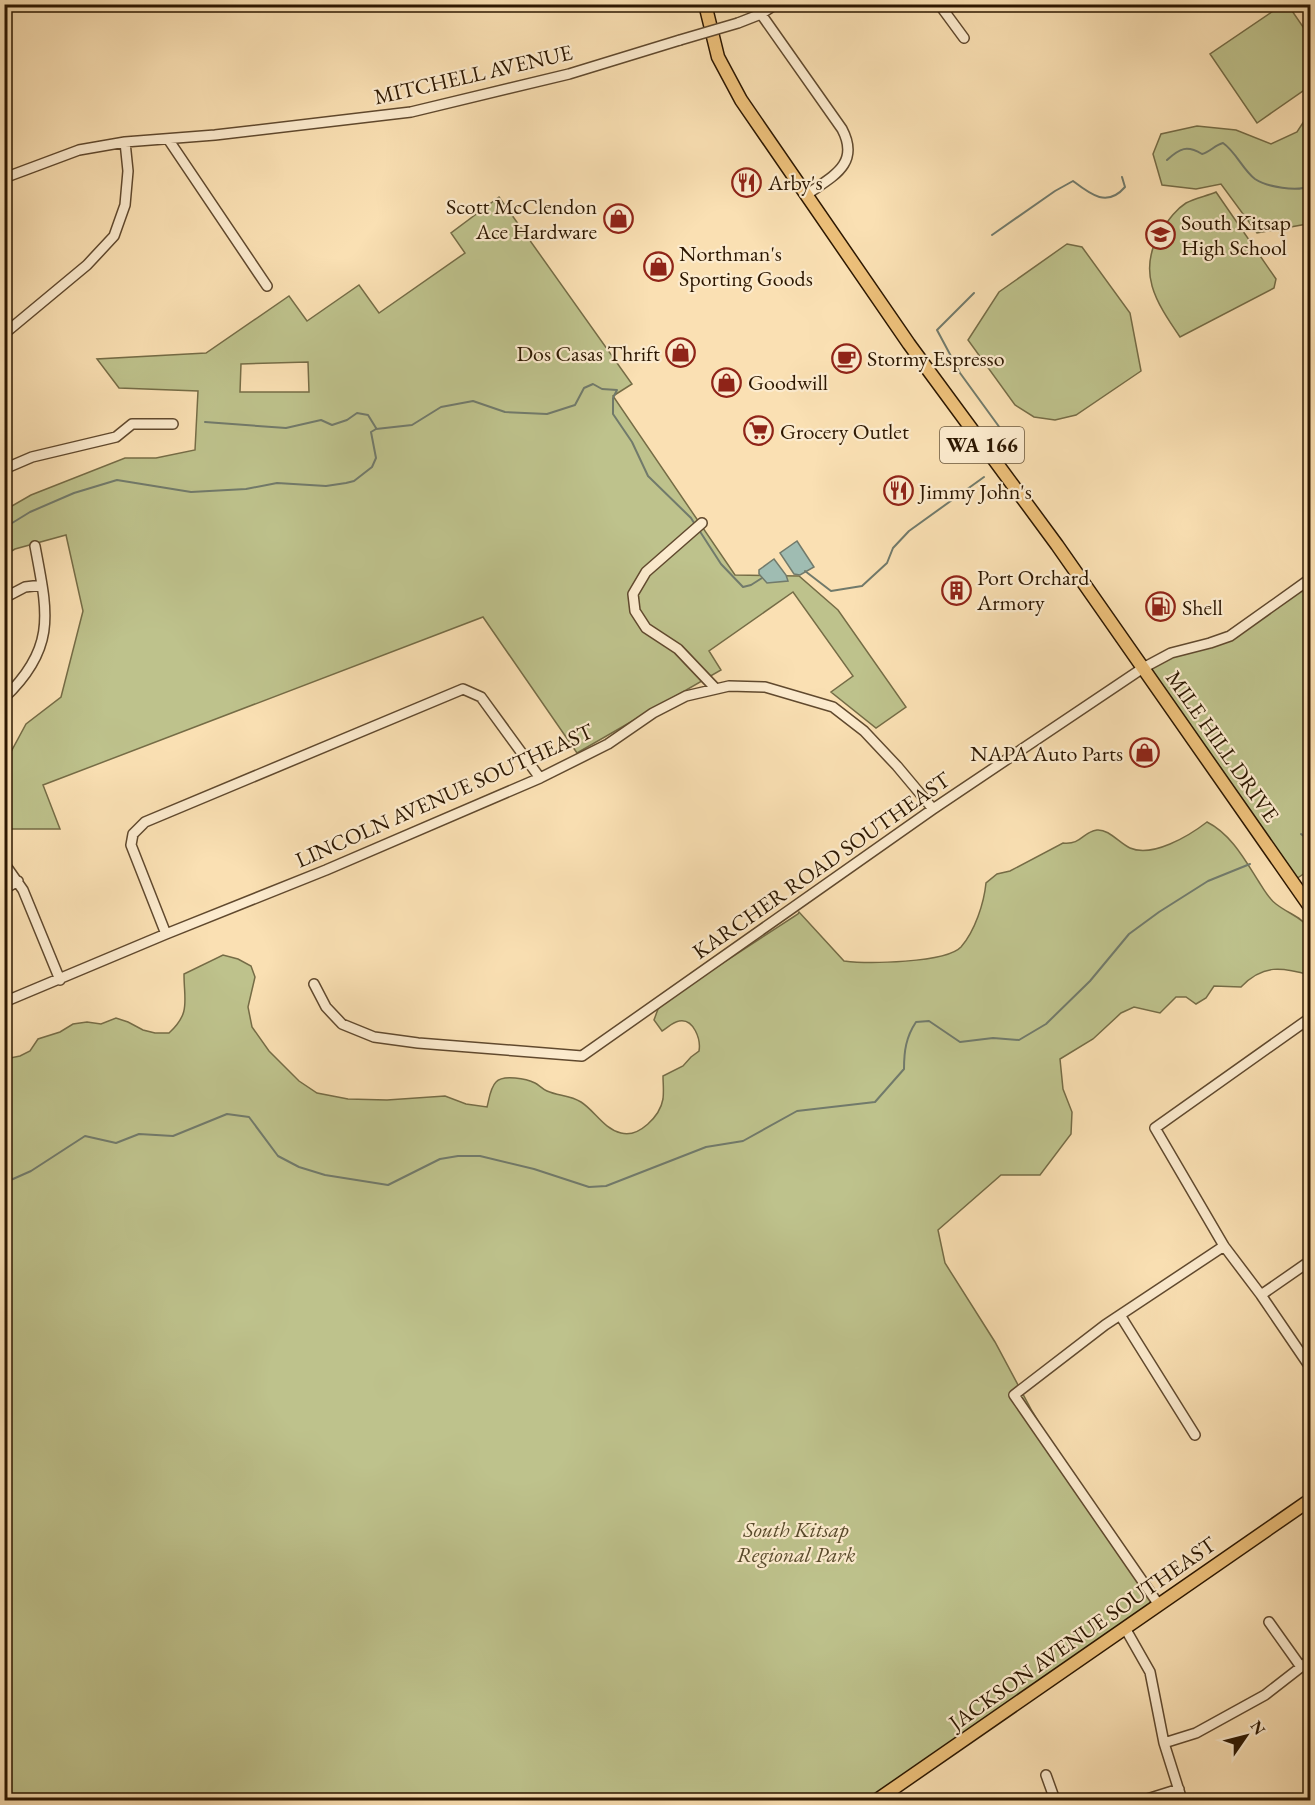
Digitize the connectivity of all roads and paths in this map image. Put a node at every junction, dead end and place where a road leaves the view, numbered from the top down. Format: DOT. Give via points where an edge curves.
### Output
graph roads {
  1 [pos="705,4"];
  2 [pos="776,4"];
  3 [pos="939,4"];
  4 [pos="761,14"];
  5 [pos="964,38"];
  6 [pos="168,139"];
  7 [pos="125,142"];
  8 [pos="4,178"];
  9 [pos="806,195"];
  10 [pos="267,285"];
  11 [pos="4,334"];
  12 [pos="173,424"];
  13 [pos="4,469"];
  14 [pos="702,523"];
  15 [pos="35,546"];
  16 [pos="1311,579"];
  17 [pos="42,585"];
  18 [pos="4,598"];
  19 [pos="1143,668"];
  20 [pos="716,689"];
  21 [pos="4,698"];
  22 [pos="540,778"];
  23 [pos="933,809"];
  24 [pos="4,862"];
  25 [pos="18,881"];
  26 [pos="4,889"];
  27 [pos="1311,907"];
  28 [pos="166,934"];
  29 [pos="60,980"];
  30 [pos="314,984"];
  31 [pos="4,1002"];
  32 [pos="1311,1018"];
  33 [pos="1224,1246"];
  34 [pos="1311,1261"];
  35 [pos="1261,1295"];
  36 [pos="1120,1315"];
  37 [pos="1311,1367"];
  38 [pos="1195,1436"];
  39 [pos="1311,1500"];
  40 [pos="1159,1605"];
  41 [pos="1269,1622"];
  42 [pos="1125,1628"];
  43 [pos="1311,1660"];
  44 [pos="1300,1667"];
  45 [pos="1164,1743"];
  46 [pos="1046,1775"];
  47 [pos="1179,1789"];
  48 [pos="877,1800"];
  49 [pos="1055,1800"];
  50 [pos="1144,1800"];
  51 [pos="1182,1800"];
  1 -- 9 [label="main road, WA 166" via="713,44 724,72"];
  2 -- 4 [label="street, MITCHELL AVENUE"];
  3 -- 5 [label="street"];
  4 -- 6 [label="street, MITCHELL AVENUE, bridge" via="569,74 411,112"];
  4 -- 9 [label="street" via="842,129 849,151 845,164"];
  6 -- 7 [label="street, MITCHELL AVENUE"];
  6 -- 10 [label="street"];
  7 -- 8 [label="street, MITCHELL AVENUE" via="79,150"];
  7 -- 11 [label="street" via="125,205 114,236 87,265"];
  9 -- 19 [label="main road, WA 166"];
  12 -- 13 [label="street" via="132,424 116,437 32,457"];
  14 -- 20 [label="street" via="646,572 633,594 635,611 646,628 678,649"];
  15 -- 17 [label="street"];
  16 -- 19 [label="street, KARCHER ROAD SOUTHEAST" via="1230,636 1170,653"];
  17 -- 18 [label="street" via="25,587"];
  17 -- 21 [label="street" via="46,611 40,648 24,677"];
  19 -- 23 [label="street, KARCHER ROAD SOUTHEAST"];
  19 -- 27 [label="main road, MILE HILL DRIVE / WA 166"];
  20 -- 22 [label="street, LINCOLN AVENUE SOUTHEAST" via="686,696 608,744"];
  20 -- 23 [label="street, LINCOLN AVENUE SOUTHEAST" via="765,687 833,706 864,731"];
  22 -- 28 [label="street, LINCOLN AVENUE SOUTHEAST"];
  22 -- 28 [label="street" via="482,697 463,689 145,822 133,834 131,845"];
  23 -- 30 [label="street, KARCHER ROAD SOUTHEAST" via="582,1056 374,1037 342,1024 326,1007"];
  24 -- 25 [label="street"];
  25 -- 26 [label="street"];
  25 -- 29 [label="street"];
  28 -- 29 [label="street, LINCOLN AVENUE SOUTHEAST"];
  29 -- 31 [label="street, LINCOLN AVENUE SOUTHEAST"];
  32 -- 33 [label="street" via="1155,1128"];
  33 -- 35 [label="street"];
  33 -- 36 [label="street"];
  34 -- 35 [label="street"];
  35 -- 37 [label="street"];
  36 -- 38 [label="street"];
  36 -- 40 [label="street" via="1014,1395"];
  39 -- 40 [label="main road, JACKSON AVENUE SOUTHEAST"];
  40 -- 42 [label="main road, JACKSON AVENUE SOUTHEAST"];
  41 -- 44 [label="street"];
  42 -- 45 [label="street" via="1150,1672"];
  42 -- 48 [label="main road, JACKSON AVENUE SOUTHEAST"];
  43 -- 44 [label="street"];
  44 -- 45 [label="street" via="1265,1695 1196,1733"];
  45 -- 47 [label="street"];
  46 -- 49 [label="street"];
  47 -- 50 [label="street"];
  47 -- 51 [label="street"];
}
